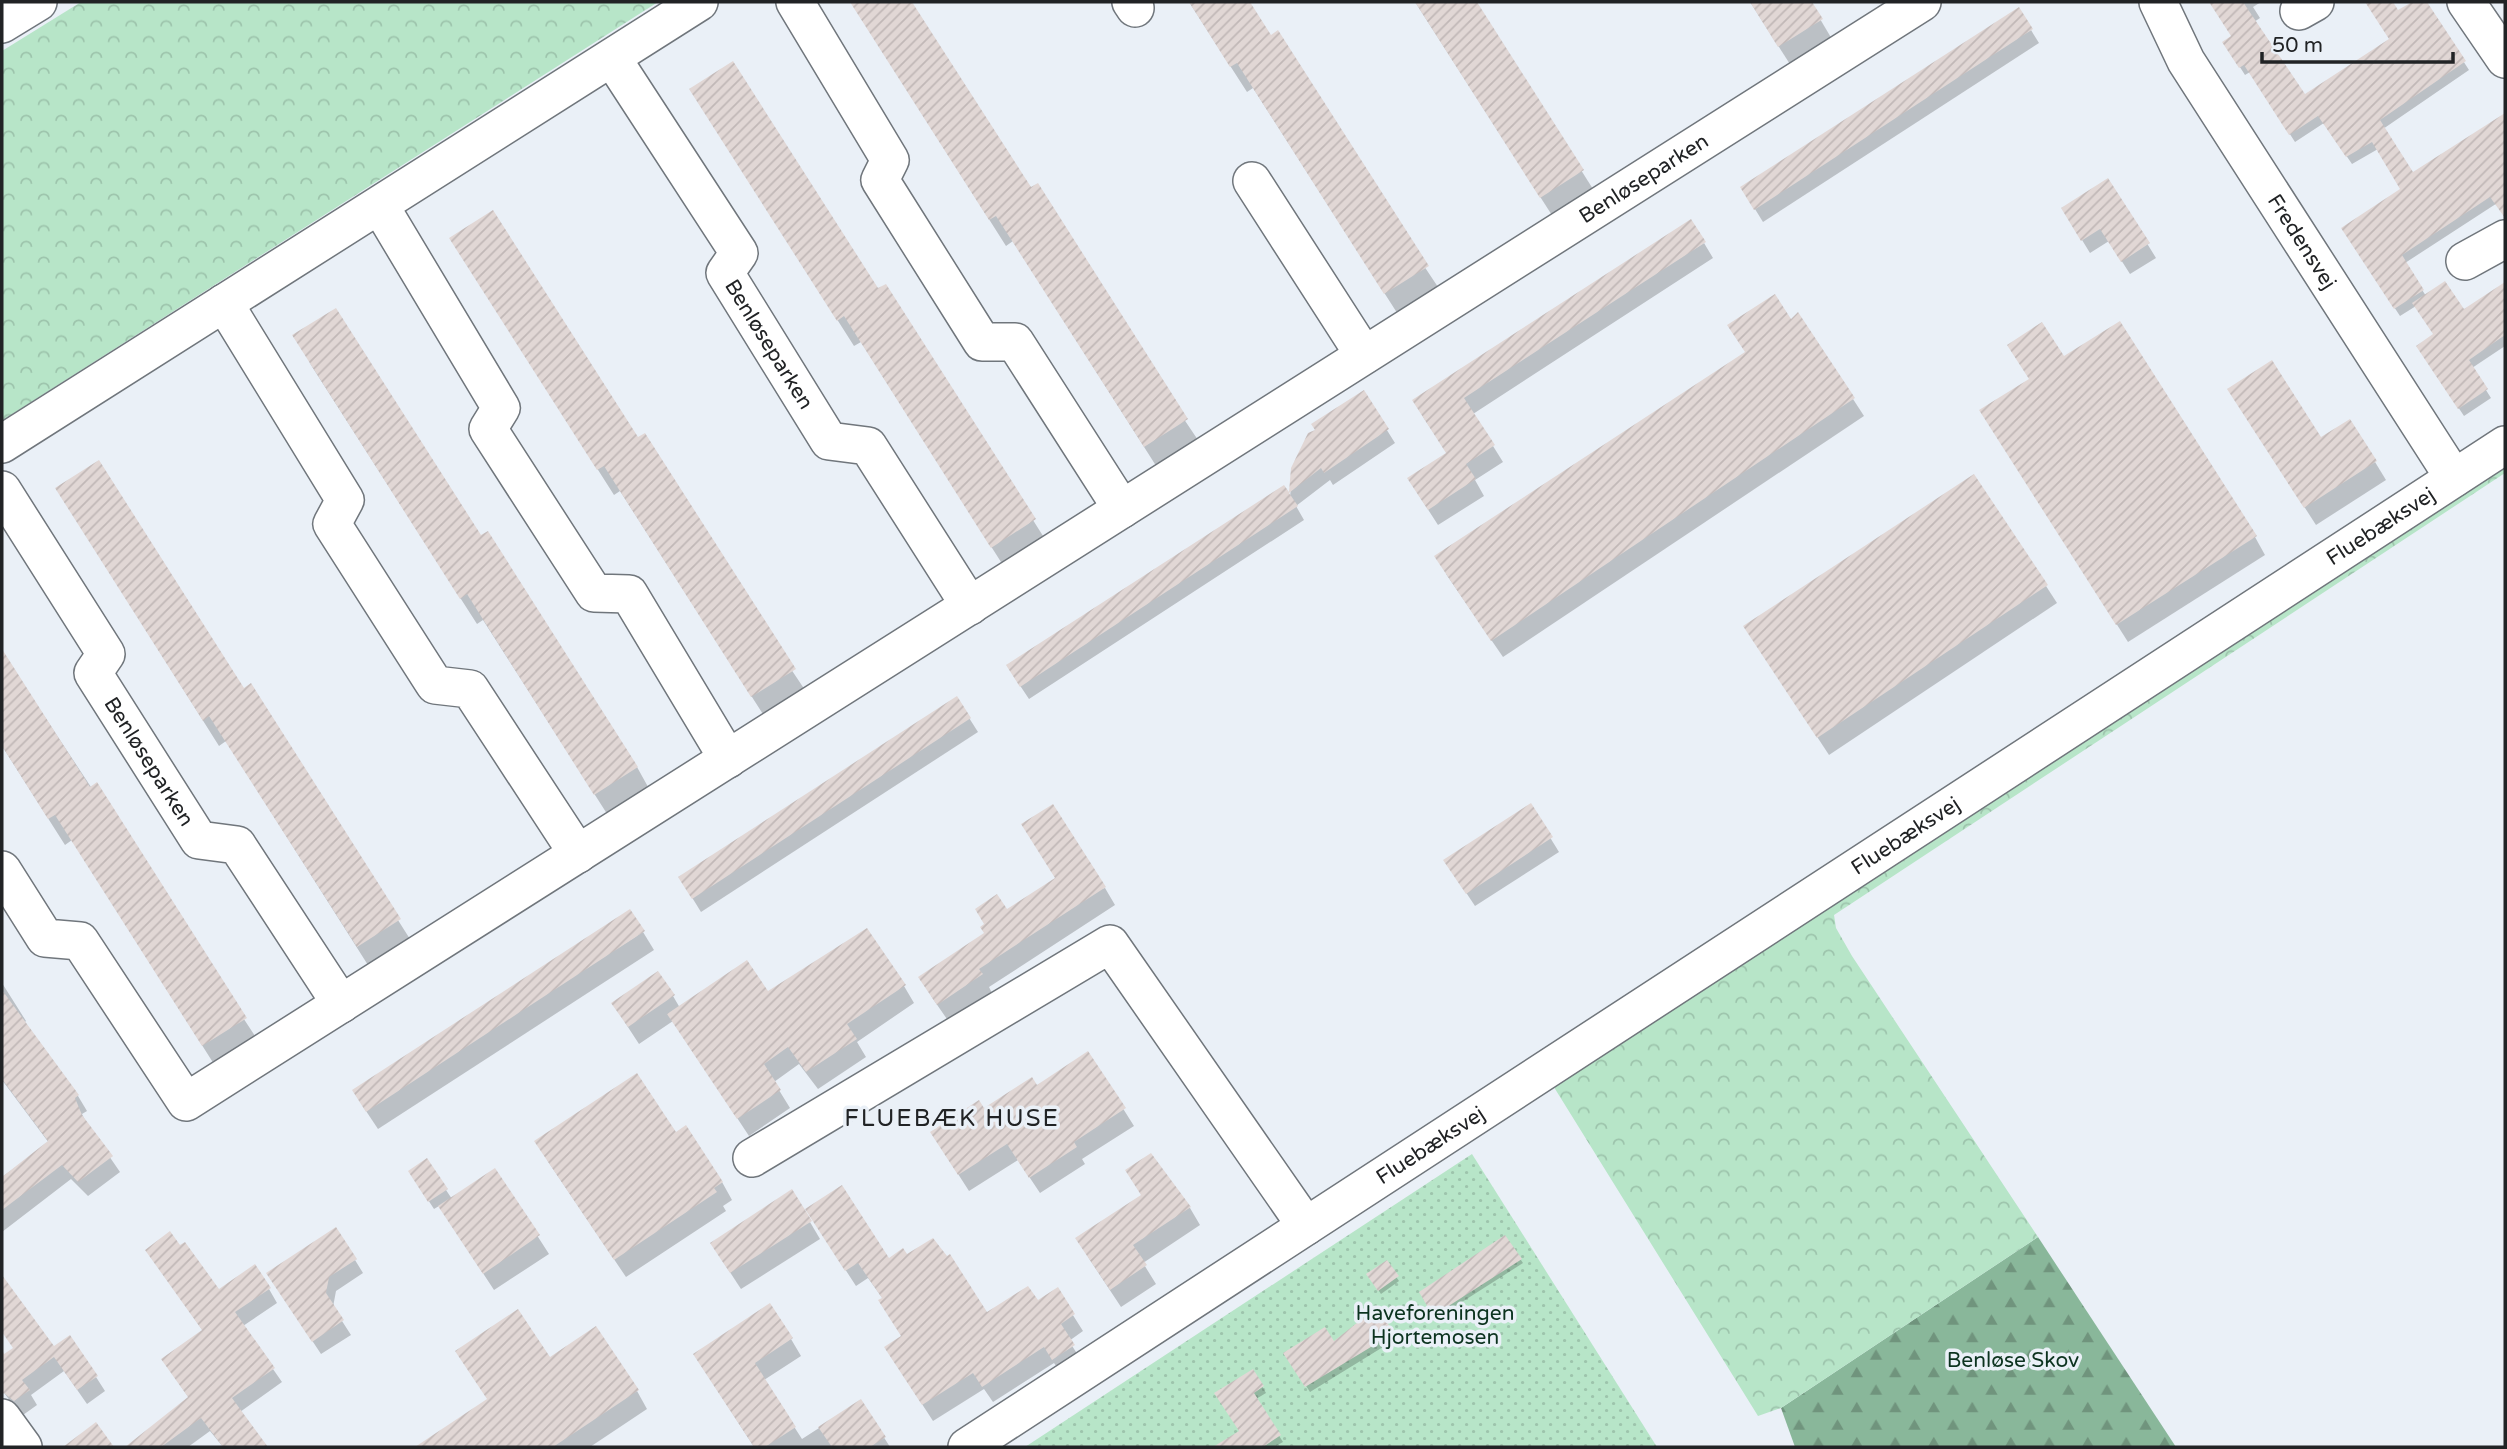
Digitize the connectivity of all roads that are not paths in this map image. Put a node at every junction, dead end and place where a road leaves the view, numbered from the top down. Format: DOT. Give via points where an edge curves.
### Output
graph roads {
  1 [pos="38,2"];
  2 [pos="699,2"];
  3 [pos="795,2"];
  4 [pos="1922,2"];
  5 [pos="2158,2"];
  6 [pos="2466,2"];
  7 [pos="2,24"];
  8 [pos="612,58"];
  9 [pos="2505,59"];
  10 [pos="1252,181"];
  11 [pos="380,206"];
  12 [pos="2505,239"];
  13 [pos="2465,261"];
  14 [pos="224,303"];
  15 [pos="1364,355"];
  16 [pos="2,444"];
  17 [pos="2505,445"];
  18 [pos="2454,478"];
  19 [pos="2,490"];
  20 [pos="1122,509"];
  21 [pos="970,606"];
  22 [pos="728,759"];
  23 [pos="578,854"];
  24 [pos="2,870"];
  25 [pos="341,1004"];
  26 [pos="752,1158"];
  27 [pos="1306,1226"];
  28 [pos="2,1418"];
  29 [pos="23,1447"];
  30 [pos="967,1447"];
  1 -- 7 [label="street"];
  2 -- 8 [label="street"];
  3 -- 20 [label="street" via="890,160 880,180 982,342 1015,342"];
  4 -- 15 [label="street, Benløseparken"];
  5 -- 18 [label="street, Fredensvej" via="2193,73"];
  6 -- 9 [label="street"];
  8 -- 11 [label="street"];
  8 -- 21 [label="street, Benløseparken" via="738,253 725,273 830,441 868,446"];
  10 -- 15 [label="street"];
  11 -- 14 [label="street"];
  11 -- 22 [label="street" via="500,408 488,429 594,593 629,594"];
  12 -- 13 [label="street"];
  14 -- 16 [label="street"];
  14 -- 23 [label="street" via="345,500 332,524 433,682 470,689"];
  15 -- 20 [label="street, Benløseparken"];
  17 -- 18 [label="street, Fluebæksvej"];
  18 -- 27 [label="street, Fluebæksvej"];
  19 -- 25 [label="street, Benløseparken" via="106,654 93,673 199,841 237,845"];
  20 -- 21 [label="street, Benløseparken"];
  21 -- 22 [label="street, Benløseparken"];
  22 -- 23 [label="street, Benløseparken"];
  23 -- 25 [label="street, Benløseparken"];
  24 -- 25 [label="street, Benløseparken" via="45,938 80,941 187,1102"];
  26 -- 27 [label="street" via="1110,944"];
  27 -- 30 [label="street, Fluebæksvej"];
  28 -- 29 [label="street"];
}
